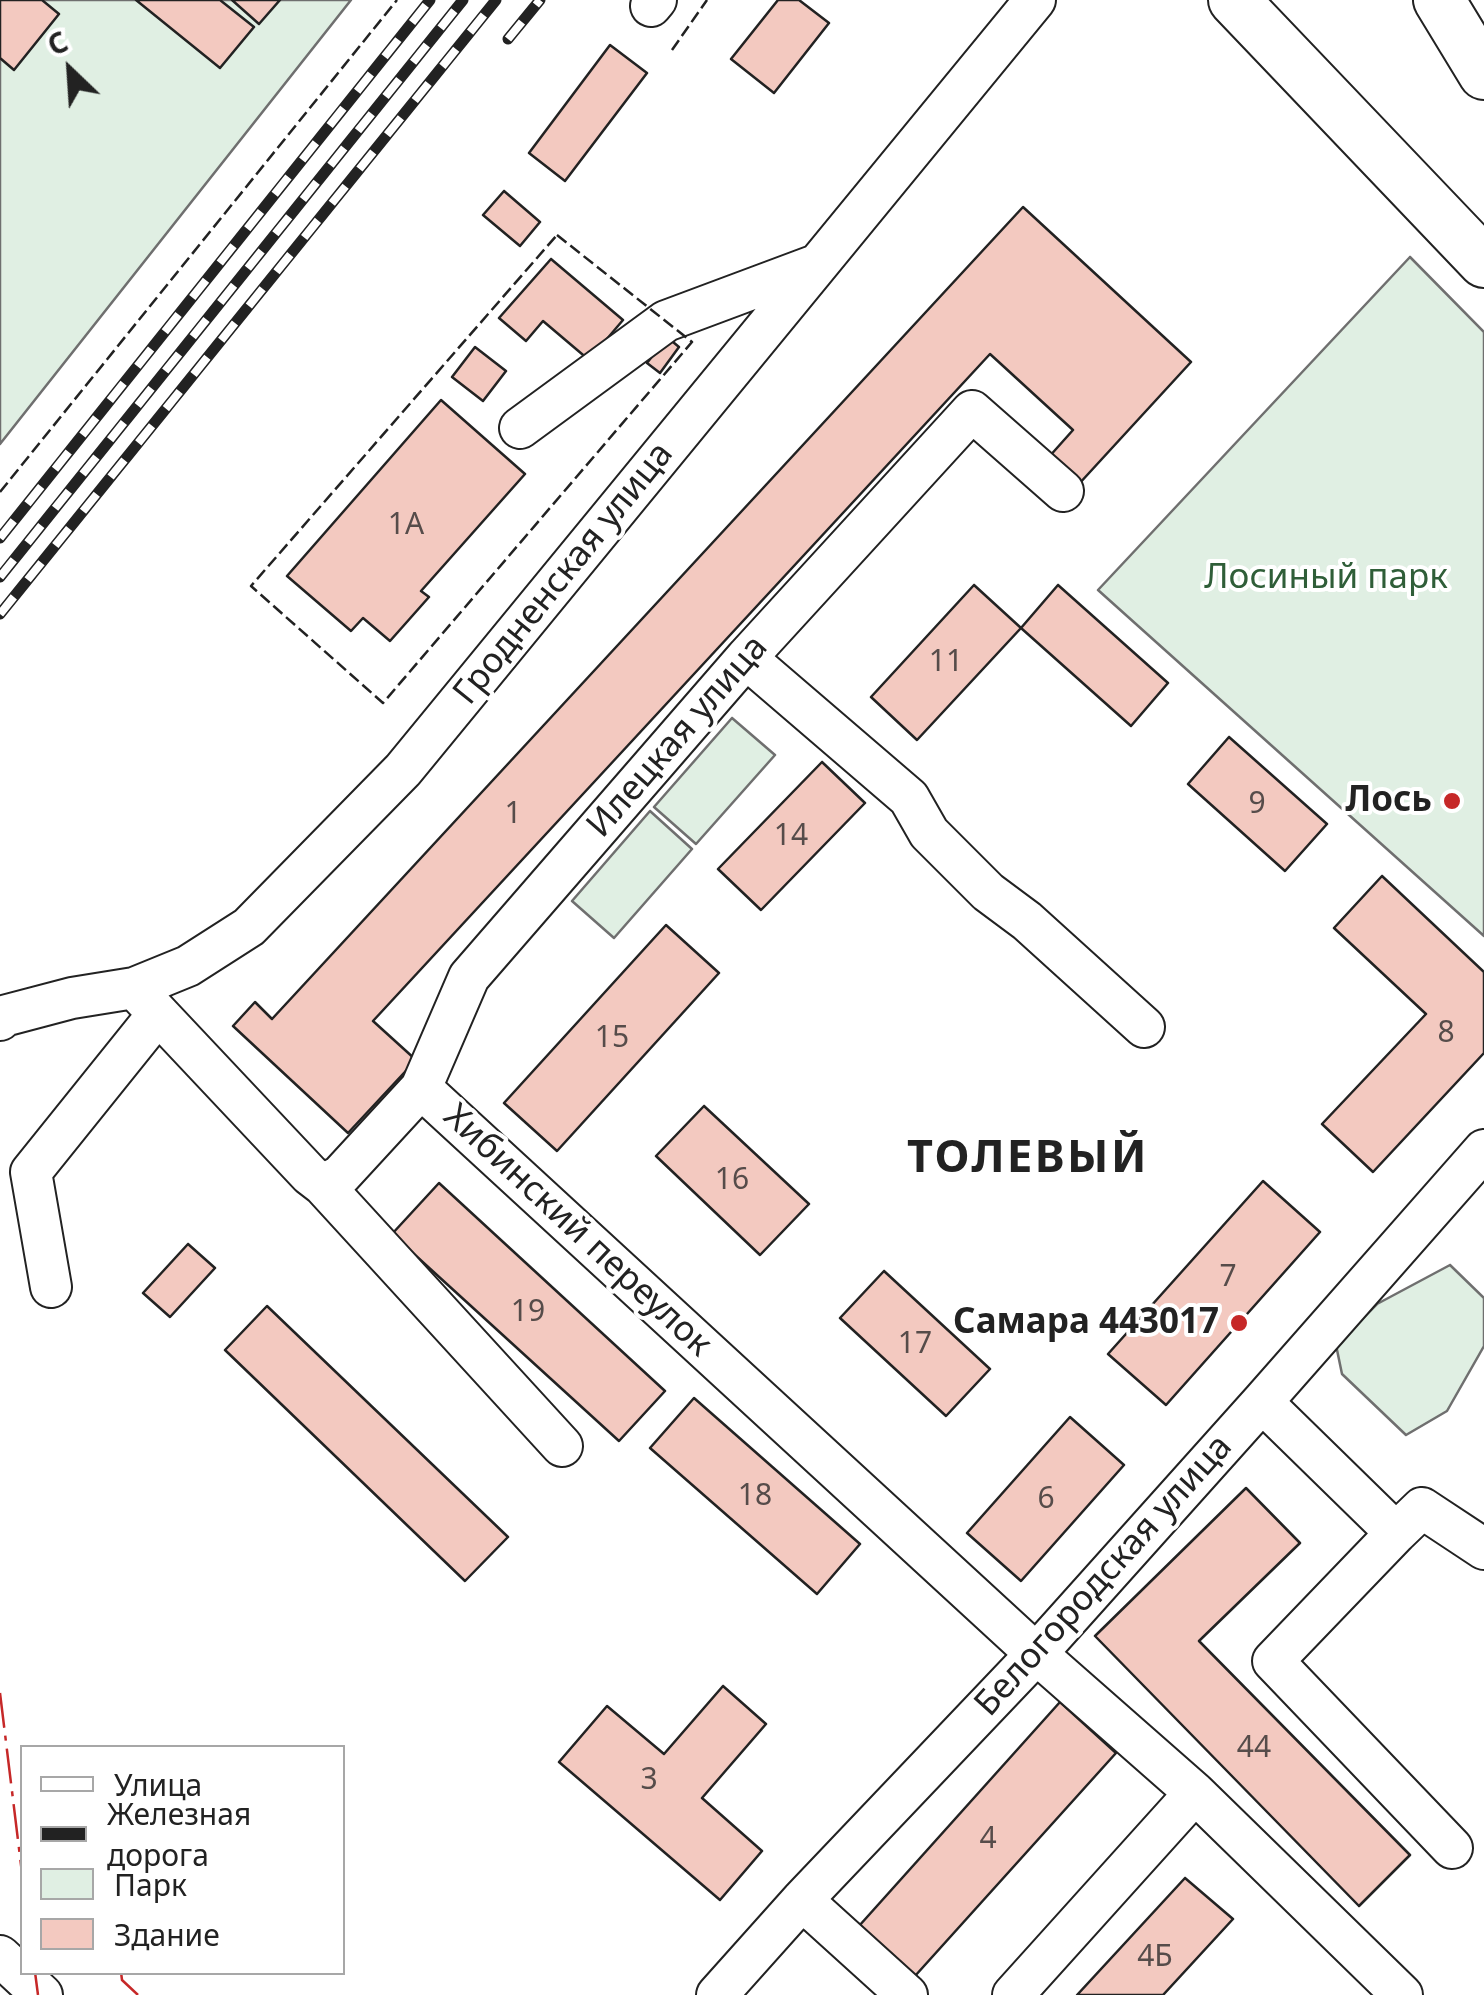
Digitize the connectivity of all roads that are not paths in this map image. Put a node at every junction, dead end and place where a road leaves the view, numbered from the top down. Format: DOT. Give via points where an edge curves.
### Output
graph roads {
  1 [pos="1035,0"];
  2 [pos="1234,0"];
  3 [pos="1439,0"];
  4 [pos="1484,74"];
  5 [pos="1478,245"];
  6 [pos="818,265"];
  7 [pos="520,428"];
  8 [pos="1063,490"];
  9 [pos="746,658"];
  10 [pos="146,1001"];
  11 [pos="0,1020"];
  12 [pos="1144,1027"];
  13 [pos="421,1088"];
  14 [pos="1484,1150"];
  15 [pos="323,1185"];
  16 [pos="52,1287"];
  17 [pos="1262,1402"];
  18 [pos="562,1446"];
  19 [pos="1396,1533"];
  20 [pos="1484,1549"];
  21 [pos="1036,1653"];
  22 [pos="1195,1793"];
  23 [pos="1452,1848"];
  24 [pos="802,1900"];
  25 [pos="0,1956"];
  26 [pos="20,1975"];
  27 [pos="20,1975"];
  28 [pos="1375,1986"];
  29 [pos="42,1995"];
  30 [pos="716,1995"];
  31 [pos="907,1995"];
  32 [pos="1013,1995"];
  1 -- 6 [label="street, Гродненская улица"];
  2 -- 5 [label="main road"];
  3 -- 4 [label="main road"];
  6 -- 7 [label="street" via="666,321"];
  6 -- 10 [label="street, Гродненская улица" via="403,770 249,927"];
  8 -- 9 [label="street, Илецкая улица" via="972,411"];
  9 -- 12 [label="street" via="909,798 929,833 988,892"];
  9 -- 13 [label="street, Илецкая улица" via="469,977"];
  10 -- 11 [label="street, Гродненская улица" via="72,998"];
  10 -- 15 [label="street"];
  10 -- 16 [label="street" via="31,1172"];
  13 -- 15 [label="street, Хибинский переулок" via="340,1176"];
  13 -- 21 [label="street, Хибинский переулок"];
  14 -- 17 [label="street, Белогородская улица"];
  15 -- 18 [label="street"];
  17 -- 19 [label="street"];
  17 -- 21 [label="street, Белогородская улица"];
  19 -- 20 [label="street" via="1422,1508"];
  19 -- 23 [label="street" via="1273,1661"];
  21 -- 22 [label="street, Хибинский переулок"];
  21 -- 24 [label="street, Белогородская улица"];
  22 -- 28 [label="street, Хибинский переулок"];
  22 -- 32 [label="street"];
  24 -- 30 [label="street, Белогородская улица"];
  24 -- 31 [label="street"];
  25 -- 27 [label="street"];
  26 -- 29 [label="street"];
}
